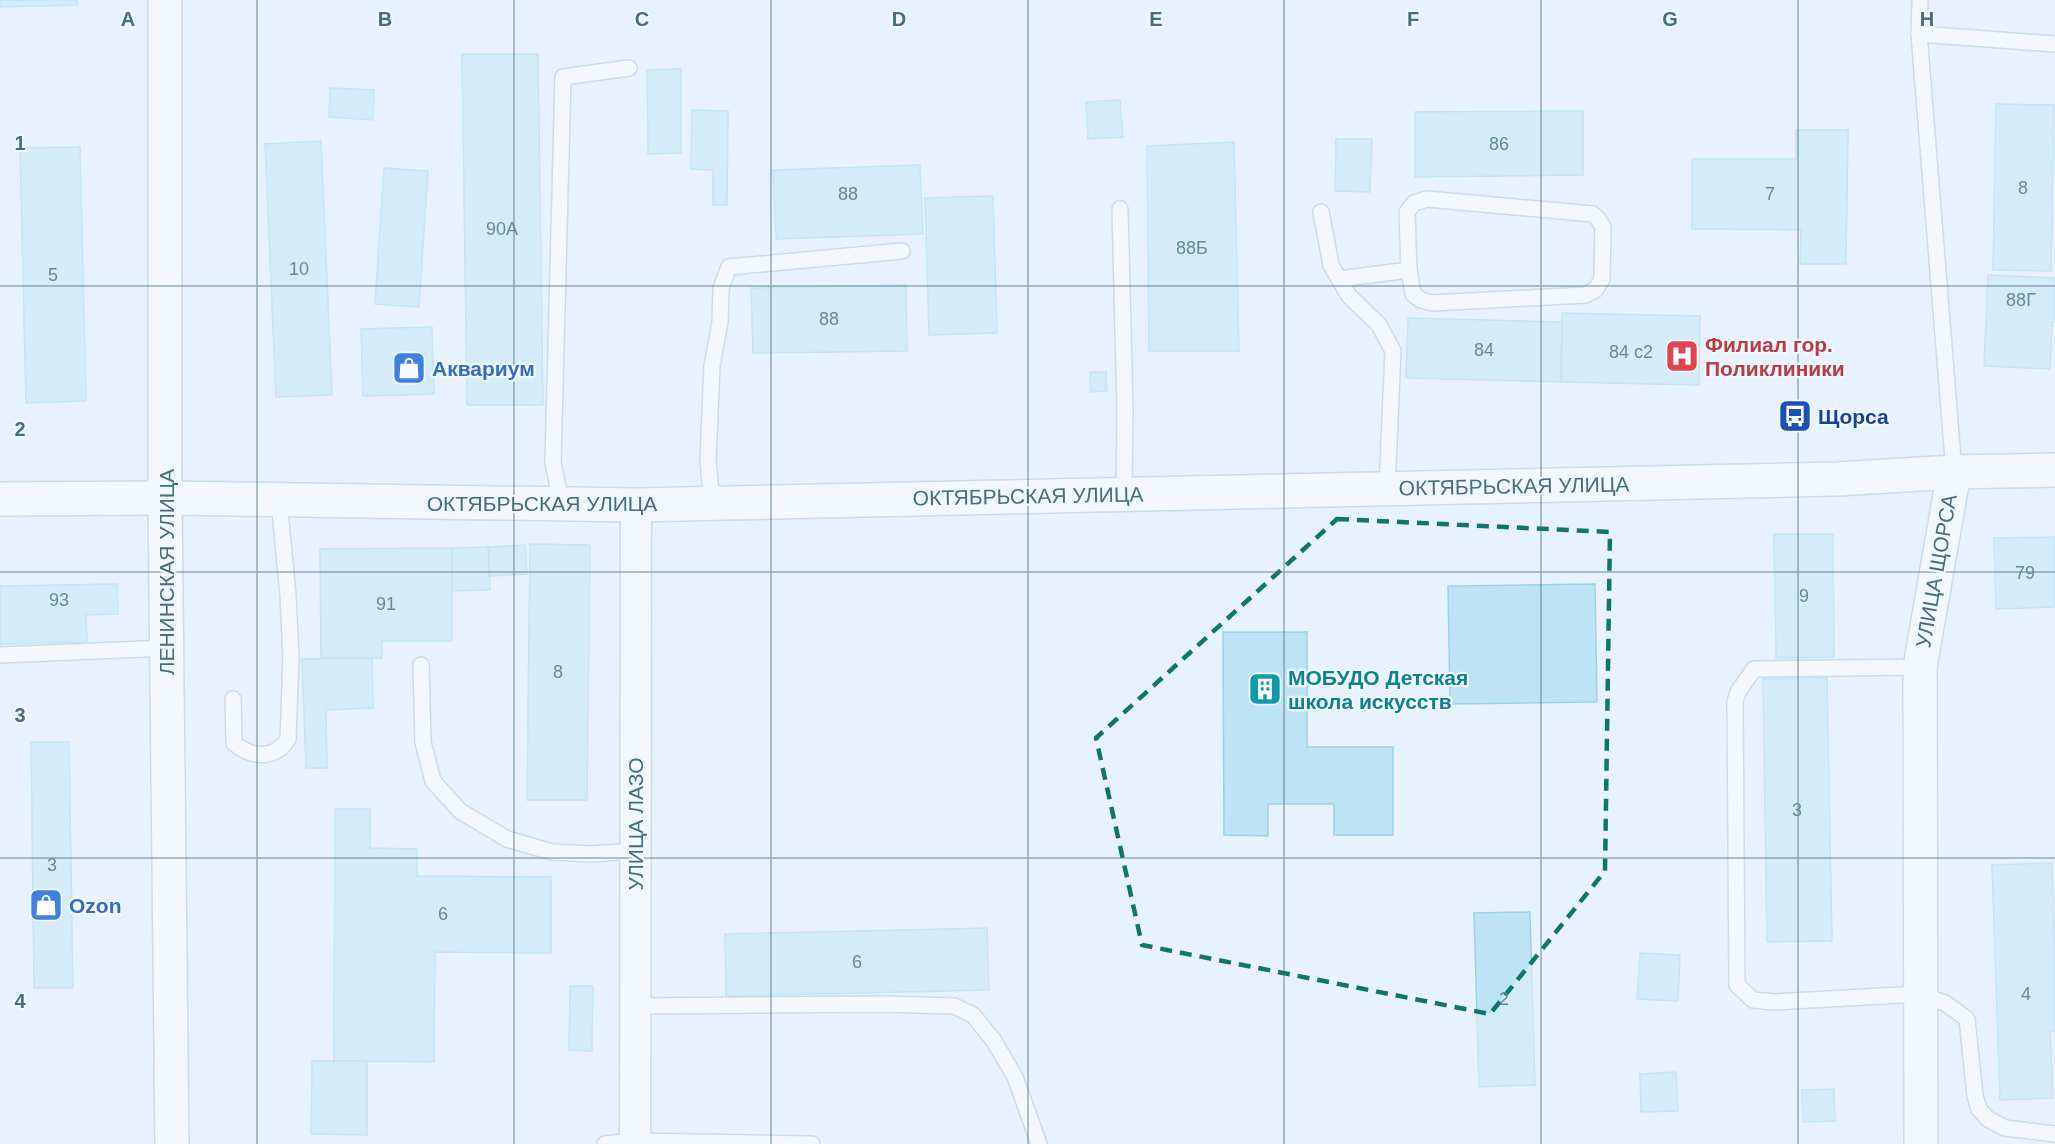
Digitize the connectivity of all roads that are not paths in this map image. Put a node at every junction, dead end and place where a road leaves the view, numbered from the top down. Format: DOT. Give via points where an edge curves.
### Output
graph roads {
  1 [pos="165,0"];
  2 [pos="1920,0"];
  3 [pos="1919,34"];
  4 [pos="2055,44"];
  5 [pos="629,68"];
  6 [pos="1120,208"];
  7 [pos="1321,212"];
  8 [pos="902,252"];
  9 [pos="1409,270"];
  10 [pos="1339,279"];
  11 [pos="2055,470"];
  12 [pos="1954,472"];
  13 [pos="1387,489"];
  14 [pos="1124,494"];
  15 [pos="165,498"];
  16 [pos="0,499"];
  17 [pos="279,501"];
  18 [pos="712,503"];
  19 [pos="561,504"];
  20 [pos="636,505"];
  21 [pos="167,648"];
  22 [pos="0,655"];
  23 [pos="421,665"];
  24 [pos="1920,667"];
  25 [pos="233,699"];
  26 [pos="635,850"];
  27 [pos="1919,994"];
  28 [pos="635,1006"];
  29 [pos="2055,1134"];
  30 [pos="635,1142"];
  31 [pos="172,1144"];
  32 [pos="604,1144"];
  33 [pos="812,1144"];
  34 [pos="1039,1144"];
  35 [pos="1921,1144"];
  1 -- 15 [label="main road, ЛЕНИНСКАЯ УЛИЦА"];
  2 -- 3 [label="lane, УЛИЦА ЩОРСА"];
  3 -- 4 [label="lane"];
  3 -- 12 [label="lane, УЛИЦА ЩОРСА"];
  5 -- 19 [label="lane" via="563,77 552,462"];
  6 -- 14 [label="lane"];
  7 -- 10 [label="lane" via="1331,266"];
  8 -- 18 [label="lane" via="729,267 721,288 712,366 708,460"];
  9 -- 9 [label="lane" via="1413,294 1432,303 1585,295 1595,291 1602,279 1603,226 1593,214 1427,199 1414,203 1407,212"];
  9 -- 10 [label="lane"];
  10 -- 13 [label="lane" via="1349,296 1378,325 1393,351"];
  11 -- 12 [label="main road, ОКТЯБРЬСКАЯ УЛИЦА"];
  12 -- 13 [label="main road, ОКТЯБРЬСКАЯ УЛИЦА" via="1837,479"];
  12 -- 24 [label="main road, УЛИЦА ЩОРСА"];
  13 -- 14 [label="main road, ОКТЯБРЬСКАЯ УЛИЦА"];
  14 -- 18 [label="main road, ОКТЯБРЬСКАЯ УЛИЦА"];
  15 -- 16 [label="main road, ОКТЯБРЬСКАЯ УЛИЦА"];
  15 -- 17 [label="main road, ОКТЯБРЬСКАЯ УЛИЦА"];
  15 -- 21 [label="main road, ЛЕНИНСКАЯ УЛИЦА"];
  17 -- 19 [label="main road, ОКТЯБРЬСКАЯ УЛИЦА"];
  17 -- 25 [label="lane" via="291,658 288,739 283,748 273,753 243,752 234,743"];
  18 -- 20 [label="main road, ОКТЯБРЬСКАЯ УЛИЦА"];
  19 -- 20 [label="main road, ОКТЯБРЬСКАЯ УЛИЦА"];
  20 -- 26 [label="street, УЛИЦА ЛАЗО"];
  21 -- 22 [label="lane"];
  21 -- 31 [label="main road, ЛЕНИНСКАЯ УЛИЦА"];
  23 -- 26 [label="lane" via="423,742 433,781 460,811 507,839 552,852 592,855"];
  24 -- 27 [label="main road, УЛИЦА ЩОРСА"];
  24 -- 27 [label="lane" via="1754,669 1735,702 1737,985 1753,1000 1774,1002"];
  26 -- 28 [label="street, УЛИЦА ЛАЗО"];
  27 -- 29 [label="lane" via="1945,1003 1967,1019 1975,1096 1988,1119 2005,1128"];
  27 -- 35 [label="main road, УЛИЦА ЩОРСА"];
  28 -- 30 [label="street, УЛИЦА ЛАЗО"];
  28 -- 34 [label="lane" via="954,1006 973,1015 994,1041 1015,1077"];
  30 -- 32 [label="lane"];
  30 -- 33 [label="lane"];
}
